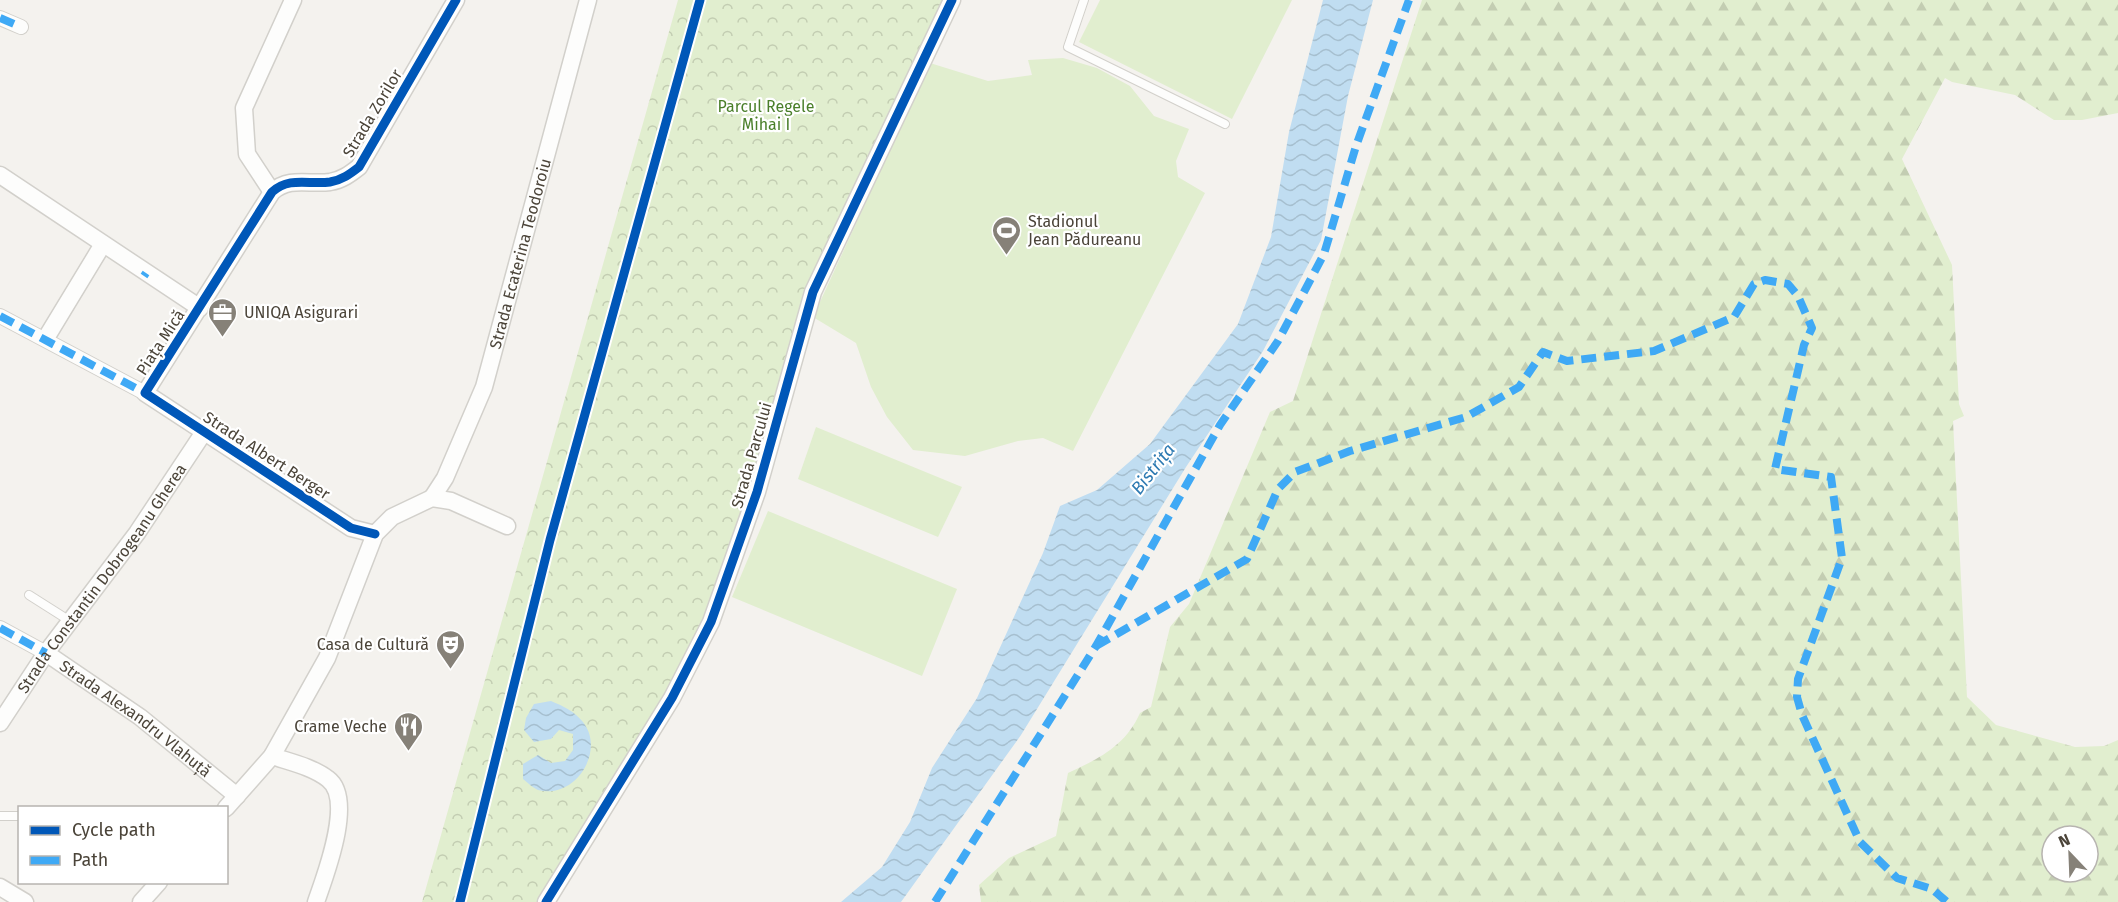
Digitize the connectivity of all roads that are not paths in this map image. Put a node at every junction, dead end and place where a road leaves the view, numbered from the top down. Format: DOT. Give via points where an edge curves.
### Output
graph roads {
  1 [pos="293,0"];
  2 [pos="456,0"];
  3 [pos="588,0"];
  4 [pos="952,0"];
  5 [pos="1084,0"];
  6 [pos="0,18"];
  7 [pos="21,27"];
  8 [pos="1225,124"];
  9 [pos="0,175"];
  10 [pos="272,192"];
  11 [pos="103,244"];
  12 [pos="200,308"];
  13 [pos="0,316"];
  14 [pos="46,338"];
  15 [pos="145,393"];
  16 [pos="204,432"];
  17 [pos="432,498"];
  18 [pos="507,526"];
  19 [pos="375,534"];
  20 [pos="29,595"];
  21 [pos="70,621"];
  22 [pos="0,628"];
  23 [pos="46,653"];
  24 [pos="0,723"];
  25 [pos="272,756"];
  26 [pos="232,802"];
  27 [pos="0,816"];
  28 [pos="18,816"];
  29 [pos="157,884"];
  30 [pos="0,887"];
  31 [pos="25,902"];
  32 [pos="141,902"];
  33 [pos="316,902"];
  34 [pos="546,902"];
  1 -- 10 [label="street" via="244,108 247,154"];
  2 -- 10 [label="street, Strada Zorilor" via="359,167 344,178 329,182 292,181"];
  3 -- 17 [label="street, Strada Ecaterina Teodoroiu" via="484,387 445,478"];
  4 -- 34 [label="street, Strada Parcului" via="813,292 757,492 711,622 672,698"];
  5 -- 8 [label="lane" via="1068,47"];
  6 -- 7 [label="street"];
  9 -- 11 [label="street, Piața Mică"];
  10 -- 12 [label="street"];
  11 -- 12 [label="street, Piața Mică"];
  11 -- 14 [label="street"];
  12 -- 15 [label="street, Piața Mică"];
  13 -- 14 [label="street, Strada Albert Berger"];
  14 -- 15 [label="street, Strada Albert Berger"];
  15 -- 16 [label="street, Strada Albert Berger"];
  16 -- 19 [label="street, Strada Albert Berger" via="351,528"];
  16 -- 21 [label="street, Strada Constantin Dobrogeanu Gherea" via="137,533"];
  17 -- 18 [label="street" via="451,501"];
  17 -- 19 [label="street" via="392,517"];
  19 -- 25 [label="street" via="327,658"];
  20 -- 21 [label="lane"];
  21 -- 23 [label="street, Strada Constantin Dobrogeanu Gherea"];
  22 -- 23 [label="street, Strada Alexandru Vlahuță"];
  23 -- 24 [label="street, Strada Constantin Dobrogeanu Gherea"];
  23 -- 26 [label="street, Strada Alexandru Vlahuță" via="140,717"];
  25 -- 26 [label="street"];
  25 -- 33 [label="street" via="329,779 337,790 339,818"];
  27 -- 28 [label="lane"];
  29 -- 32 [label="street"];
  30 -- 31 [label="street"];
}
